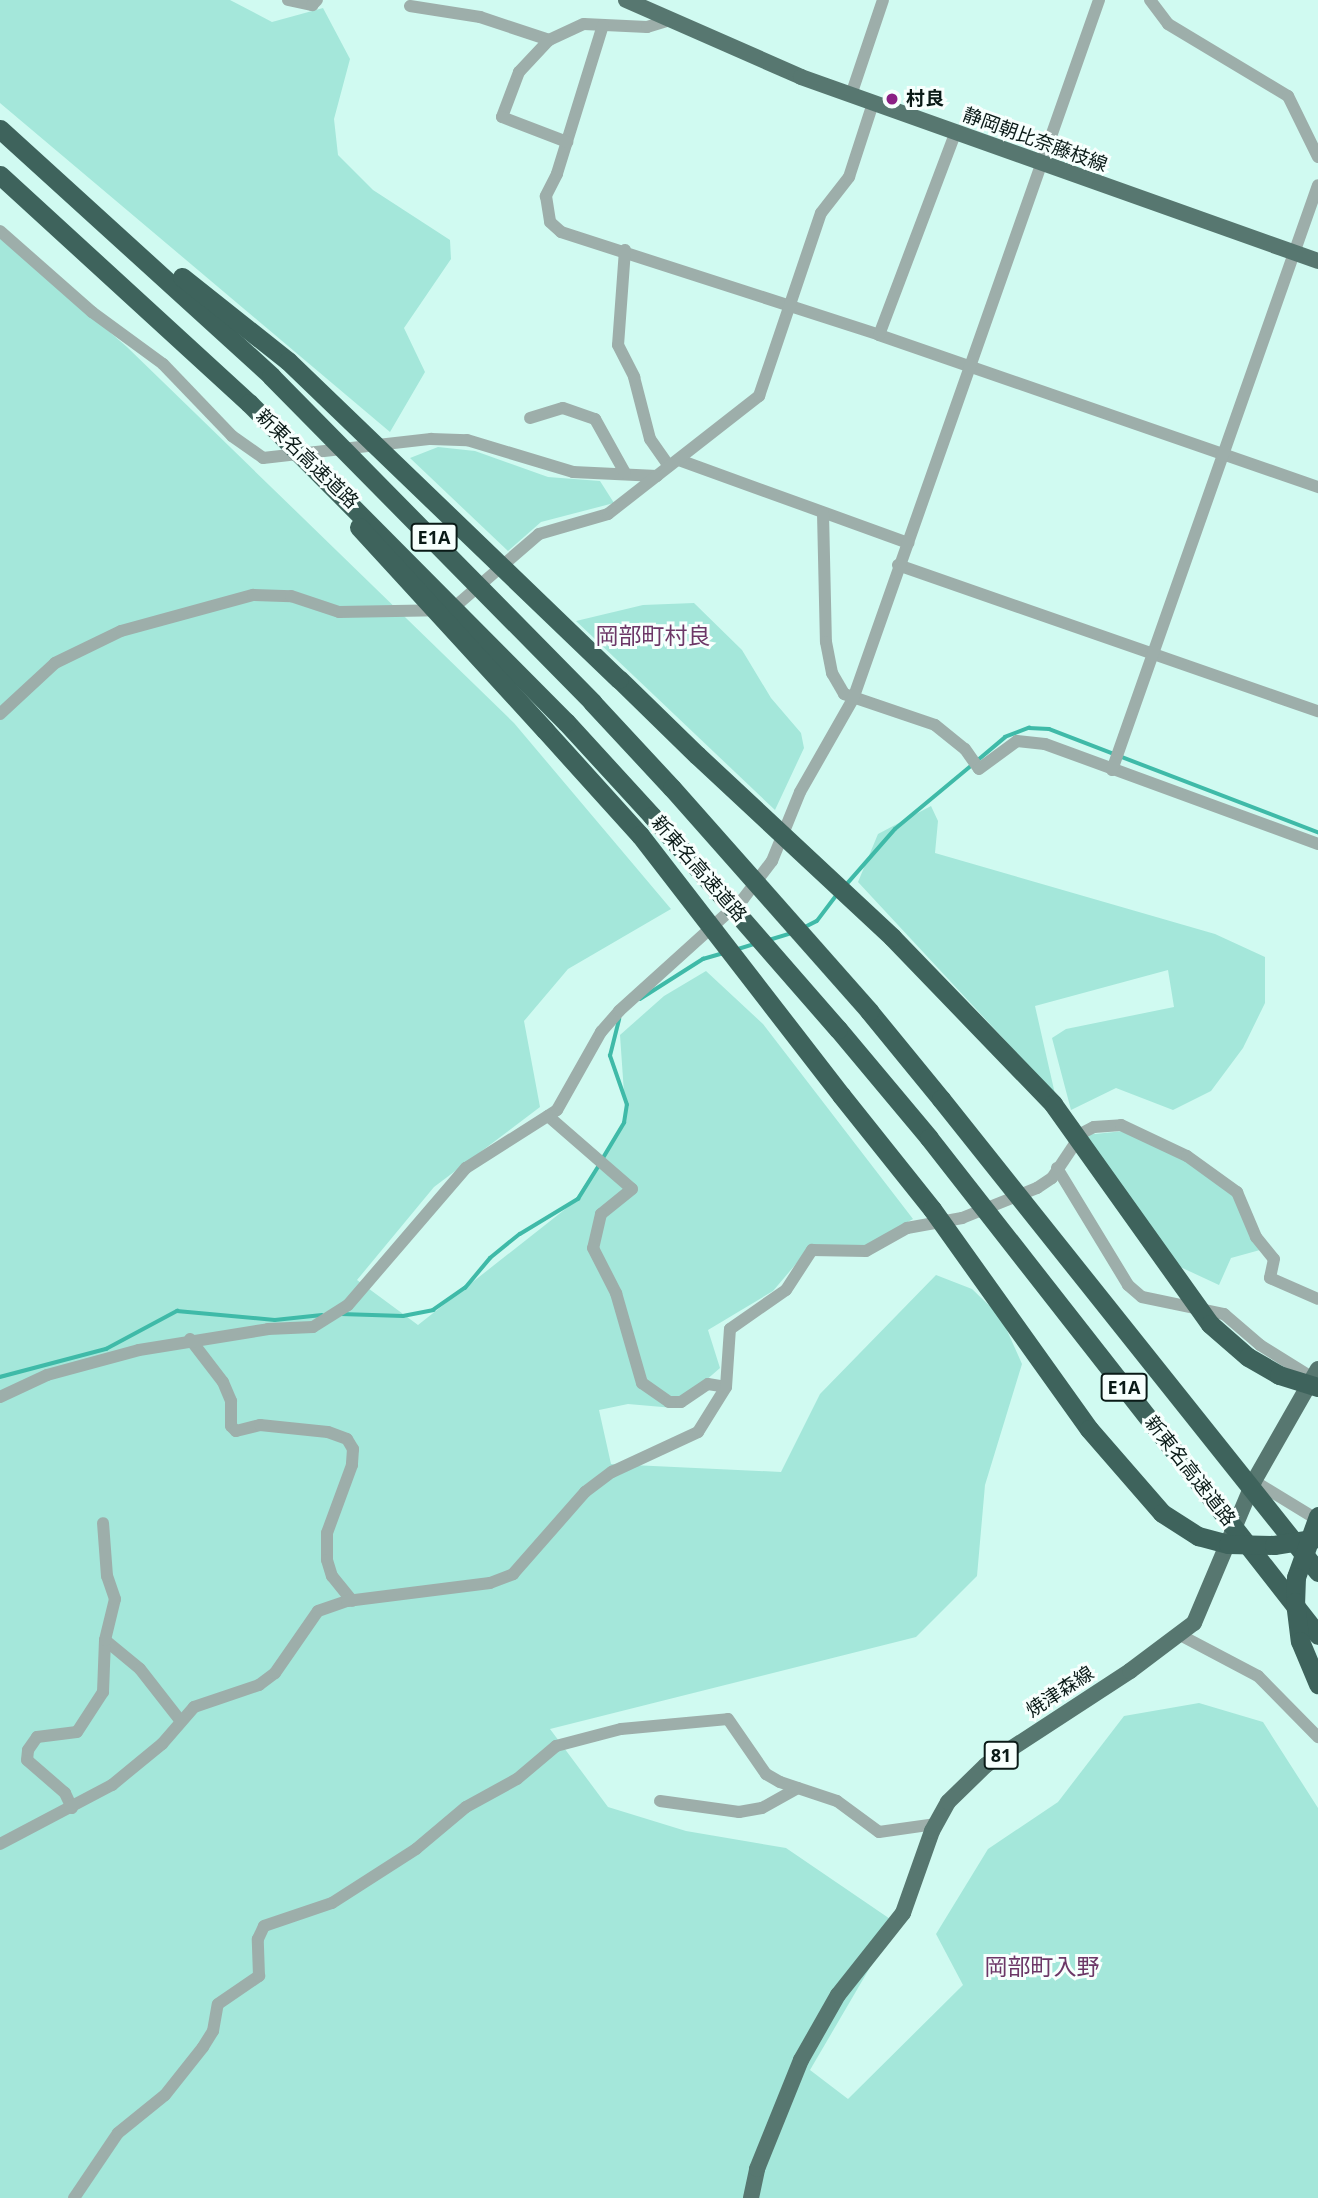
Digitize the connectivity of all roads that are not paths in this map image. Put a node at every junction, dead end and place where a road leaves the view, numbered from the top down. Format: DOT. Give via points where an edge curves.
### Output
graph roads {
  1 [pos="288,0"];
  2 [pos="317,0"];
  3 [pos="626,0"];
  4 [pos="883,0"];
  5 [pos="1099,0"];
  6 [pos="1150,0"];
  7 [pos="410,6"];
  8 [pos="670,20"];
  9 [pos="603,25"];
  10 [pos="549,40"];
  11 [pos="851,95"];
  12 [pos="873,103"];
  13 [pos="0,129"];
  14 [pos="955,134"];
  15 [pos="567,142"];
  16 [pos="1318,157"];
  17 [pos="1039,165"];
  18 [pos="49,172"];
  19 [pos="0,176"];
  20 [pos="1318,185"];
  21 [pos="0,231"];
  22 [pos="625,250"];
  23 [pos="1291,252"];
  24 [pos="1318,261"];
  25 [pos="788,305"];
  26 [pos="879,335"];
  27 [pos="968,367"];
  28 [pos="249,403"];
  29 [pos="530,418"];
  30 [pos="1225,455"];
  31 [pos="674,463"];
  32 [pos="625,472"];
  33 [pos="657,476"];
  34 [pos="1318,487"];
  35 [pos="824,513"];
  36 [pos="908,543"];
  37 [pos="898,565"];
  38 [pos="1153,652"];
  39 [pos="853,699"];
  40 [pos="1318,711"];
  41 [pos="0,714"];
  42 [pos="1112,771"];
  43 [pos="1318,844"];
  44 [pos="548,1116"];
  45 [pos="1057,1168"];
  46 [pos="1318,1299"];
  47 [pos="190,1339"];
  48 [pos="1316,1378"];
  49 [pos="726,1387"];
  50 [pos="0,1397"];
  51 [pos="1254,1481"];
  52 [pos="1318,1518"];
  53 [pos="103,1523"];
  54 [pos="1318,1538"];
  55 [pos="1318,1572"];
  56 [pos="352,1601"];
  57 [pos="1318,1635"];
  58 [pos="1182,1636"];
  59 [pos="105,1640"];
  60 [pos="1318,1685"];
  61 [pos="179,1719"];
  62 [pos="1318,1737"];
  63 [pos="798,1788"];
  64 [pos="660,1801"];
  65 [pos="72,1808"];
  66 [pos="936,1824"];
  67 [pos="0,1843"];
  68 [pos="74,2198"];
  69 [pos="751,2198"];
  1 -- 2 [label="street" via="312,5"];
  3 -- 8 [label="main road, 静岡朝比奈藤枝線"];
  4 -- 11 [label="street"];
  5 -- 17 [label="street"];
  6 -- 16 [label="street" via="1168,24 1288,96"];
  7 -- 10 [label="street" via="481,17"];
  8 -- 9 [label="street" via="647,27"];
  8 -- 11 [label="main road, 静岡朝比奈藤枝線"];
  9 -- 10 [label="street" via="583,24"];
  9 -- 15 [label="street"];
  10 -- 15 [label="street" via="519,72 502,117"];
  11 -- 12 [label="main road, 静岡朝比奈藤枝線"];
  12 -- 14 [label="main road, 静岡朝比奈藤枝線"];
  12 -- 25 [label="street" via="856,160 821,213"];
  13 -- 18 [label="highway, 新東名高速道路 / E1A"];
  14 -- 17 [label="main road, 静岡朝比奈藤枝線"];
  14 -- 26 [label="street"];
  15 -- 22 [label="street" via="546,196 550,222 561,232"];
  17 -- 23 [label="main road, 静岡朝比奈藤枝線"];
  17 -- 27 [label="street"];
  18 -- 48 [label="highway, bridge" via="288,362 892,937 1053,1104 1210,1324 1279,1376"];
  18 -- 55 [label="highway, 新東名高速道路 / E1A, bridge" via="271,376 672,788 869,1011"];
  19 -- 28 [label="highway, 新東名高速道路 / E1A"];
  20 -- 23 [label="street"];
  21 -- 32 [label="street" via="92,312 163,364 232,436 263,458 431,439 483,443 573,471"];
  22 -- 25 [label="street"];
  22 -- 31 [label="street" via="618,345 634,377 650,439"];
  23 -- 24 [label="main road, 静岡朝比奈藤枝線"];
  23 -- 30 [label="street"];
  25 -- 26 [label="street"];
  25 -- 31 [label="street" via="759,396"];
  26 -- 27 [label="street"];
  27 -- 30 [label="street"];
  27 -- 36 [label="street"];
  28 -- 54 [label="highway, bridge" via="640,835 932,1209 1089,1429 1162,1513 1186,1531 1227,1544 1274,1545"];
  28 -- 57 [label="highway, 新東名高速道路 / E1A, bridge" via="566,722 838,1029 929,1138"];
  29 -- 32 [label="street" via="563,408 595,419"];
  30 -- 34 [label="street"];
  30 -- 38 [label="street"];
  31 -- 33 [label="street"];
  31 -- 35 [label="street"];
  32 -- 33 [label="street"];
  33 -- 41 [label="street" via="608,514 539,534 451,610 339,612 291,596 253,595 121,631 55,663"];
  35 -- 36 [label="street"];
  35 -- 39 [label="street" via="826,642 832,673 844,694"];
  36 -- 37 [label="street"];
  37 -- 38 [label="street"];
  37 -- 39 [label="street"];
  38 -- 40 [label="street"];
  38 -- 42 [label="street"];
  39 -- 42 [label="street" via="935,725 965,749 979,769 1003,747 1030,741"];
  39 -- 44 [label="street" via="800,792 772,861 743,900 619,1011 601,1032 557,1110"];
  42 -- 43 [label="street"];
  44 -- 47 [label="street" via="466,1168 348,1306 313,1327"];
  44 -- 49 [label="street" via="632,1189 601,1214 593,1248 616,1293 642,1383 669,1402 681,1402 708,1384"];
  45 -- 46 [label="street" via="1082,1133 1094,1127 1121,1125 1187,1156 1237,1192 1256,1237 1274,1259 1270,1278"];
  45 -- 48 [label="street" via="1128,1285 1142,1297 1224,1314 1260,1345"];
  45 -- 49 [label="street" via="1037,1188 962,1218 907,1228 866,1251 812,1250 786,1290 730,1329"];
  47 -- 50 [label="street" via="47,1375"];
  47 -- 56 [label="street" via="223,1382 231,1401 231,1426 236,1430 260,1425 328,1432 347,1439 353,1449 352,1465 327,1533 327,1560 332,1576"];
  48 -- 51 [label="main road, 焼津森線 / 81"];
  49 -- 56 [label="street" via="698,1432 612,1472 585,1492 513,1574 490,1583"];
  51 -- 52 [label="street"];
  51 -- 58 [label="main road, 焼津森線 / 81" via="1205,1604"];
  52 -- 60 [label="highway, bridge" via="1296,1577 1294,1602 1300,1641"];
  53 -- 59 [label="street" via="107,1576 115,1599"];
  56 -- 61 [label="street" via="318,1611 275,1673 259,1685 194,1707"];
  58 -- 62 [label="street" via="1258,1676"];
  58 -- 66 [label="main road, 焼津森線 / 81" via="986,1765 960,1787"];
  59 -- 61 [label="street" via="140,1669"];
  59 -- 65 [label="street" via="103,1692 89,1718 77,1732 37,1737 28,1750 27,1760 65,1793"];
  61 -- 65 [label="street" via="162,1744"];
  63 -- 64 [label="street" via="762,1808 739,1812"];
  63 -- 66 [label="street" via="837,1801 879,1832"];
  63 -- 68 [label="street" via="766,1774 728,1719 621,1729 556,1746 517,1779 466,1807 416,1849 332,1903 264,1926 258,1939 259,1976 218,2004 213,2031 203,2046 165,2095 118,2133"];
  65 -- 67 [label="street"];
  66 -- 69 [label="main road, 焼津森線 / 81" via="903,1913 838,1995 802,2060 757,2169"];
}
